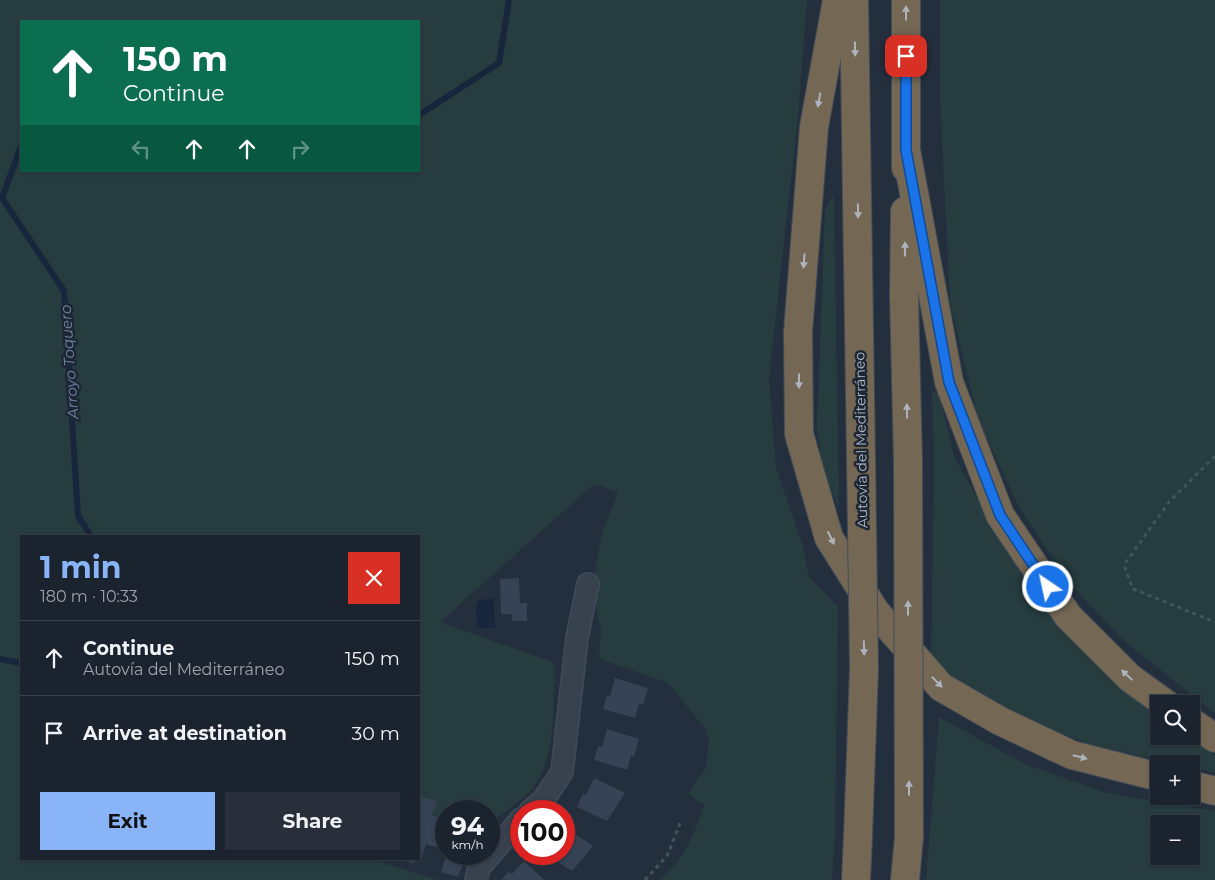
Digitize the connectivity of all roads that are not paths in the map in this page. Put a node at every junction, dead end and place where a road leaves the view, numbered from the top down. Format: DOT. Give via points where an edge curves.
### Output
graph roads {
  1 [pos="837,0"];
  2 [pos="854,0"];
  3 [pos="906,0"];
  4 [pos="906,150"];
  5 [pos="588,584"];
  6 [pos="1154,695"];
  7 [pos="1200,728"];
  8 [pos="1215,738"];
  9 [pos="1150,775"];
  10 [pos="1200,787"];
  11 [pos="1215,791"];
  12 [pos="543,800"];
  13 [pos="510,832"];
  14 [pos="476,880"];
  15 [pos="856,880"];
  16 [pos="905,880"];
  1 -- 9 [label="highway, one-way" via="814,127 798,332 799,434 829,538 875,611 941,687 1000,721 1072,756"];
  2 -- 15 [label="highway, Autovía del Mediterráneo, one-way, bridge" via="864,669"];
  4 -- 3 [label="highway, one-way"];
  6 -- 4 [label="highway, one-way" via="1130,678 1068,616 1000,515 949,382"];
  16 -- 4 [label="highway, one-way, bridge" via="909,837 904,296"];
  5 -- 12 [label="street" via="577,638 562,772"];
  7 -- 8 [label="highway"];
  10 -- 11 [label="highway"];
  13 -- 14 [label="street" via="479,868"];
}
